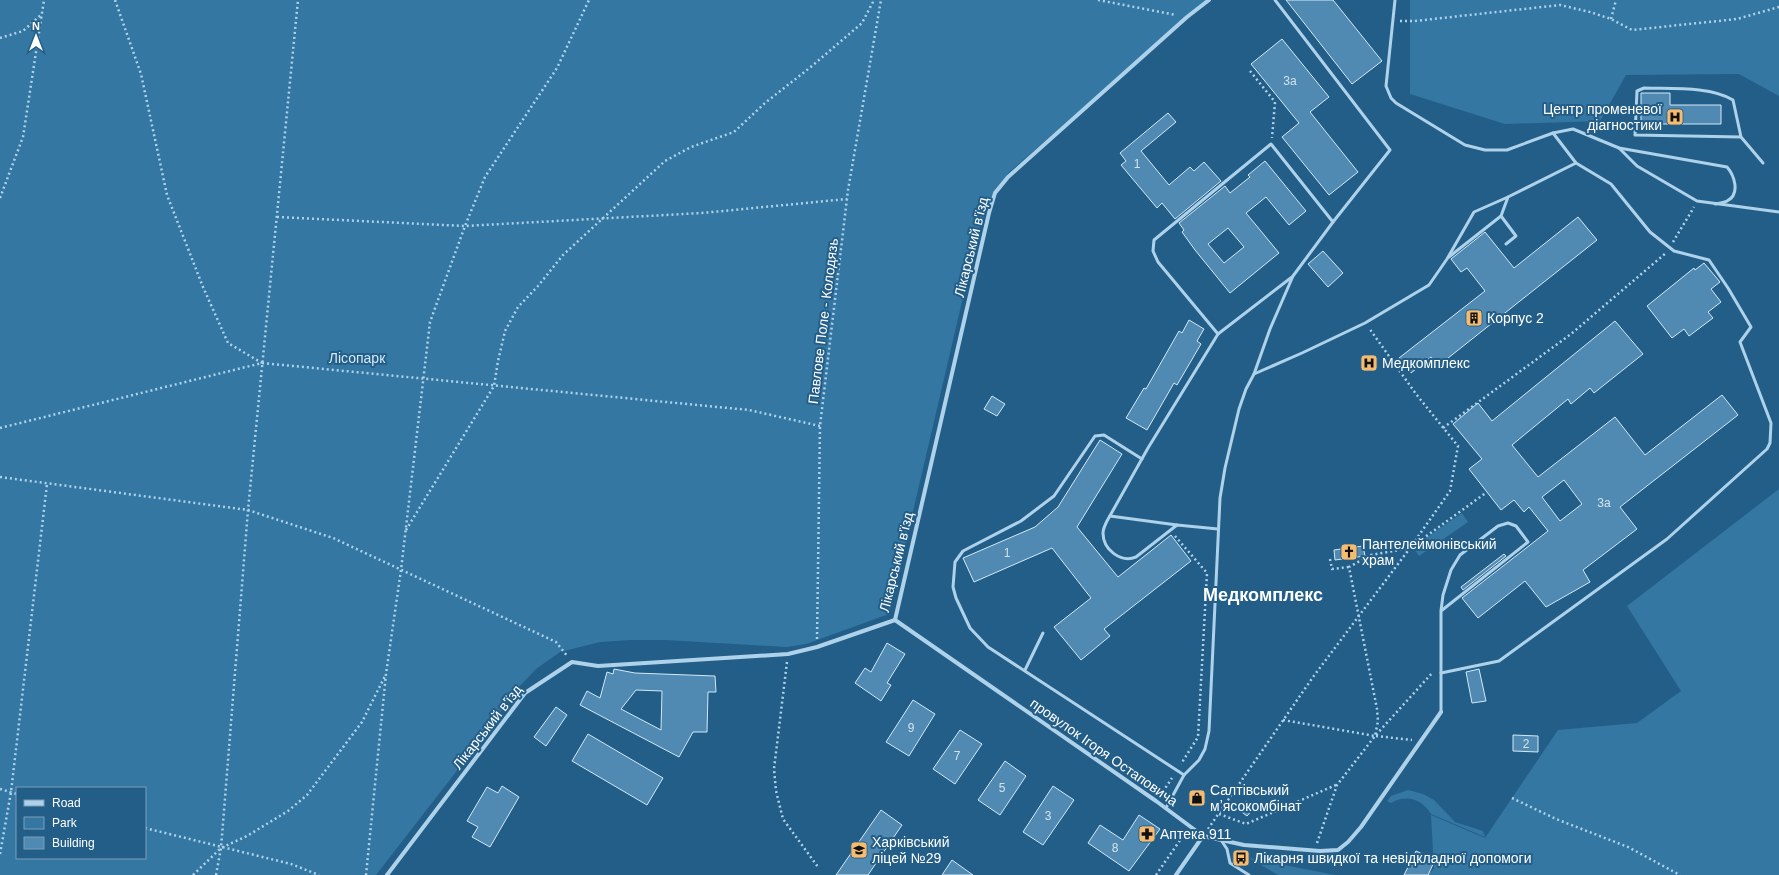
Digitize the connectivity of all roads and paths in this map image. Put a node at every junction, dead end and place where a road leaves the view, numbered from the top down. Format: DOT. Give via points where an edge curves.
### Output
graph roads {
  1 [pos="44,0"];
  2 [pos="115,0"];
  3 [pos="298,0"];
  4 [pos="589,0"];
  5 [pos="874,0"];
  6 [pos="881,0"];
  7 [pos="1098,0"];
  8 [pos="1209,0"];
  9 [pos="1275,0"];
  10 [pos="1396,0"];
  11 [pos="1616,0"];
  12 [pos="1779,7"];
  13 [pos="42,13"];
  14 [pos="1187,17"];
  15 [pos="1611,19"];
  16 [pos="1393,21"];
  17 [pos="0,38"];
  18 [pos="1250,71"];
  19 [pos="1553,133"];
  20 [pos="1741,137"];
  21 [pos="1271,144"];
  22 [pos="1619,148"];
  23 [pos="1576,163"];
  24 [pos="1764,163"];
  25 [pos="1508,197"];
  26 [pos="0,198"];
  27 [pos="847,199"];
  28 [pos="1697,201"];
  29 [pos="1715,204"];
  30 [pos="1779,212"];
  31 [pos="277,216"];
  32 [pos="1501,216"];
  33 [pos="603,219"];
  34 [pos="1333,222"];
  35 [pos="465,226"];
  36 [pos="1506,244"];
  37 [pos="1669,248"];
  38 [pos="1447,259"];
  39 [pos="1293,276"];
  40 [pos="1365,323"];
  41 [pos="1218,334"];
  42 [pos="262,364"];
  43 [pos="1254,374"];
  44 [pos="424,379"];
  45 [pos="494,386"];
  46 [pos="820,426"];
  47 [pos="0,428"];
  48 [pos="1443,428"];
  49 [pos="1142,459"];
  50 [pos="0,477"];
  51 [pos="47,484"];
  52 [pos="1487,492"];
  53 [pos="248,510"];
  54 [pos="1110,516"];
  55 [pos="1177,525"];
  56 [pos="1218,529"];
  57 [pos="1170,531"];
  58 [pos="406,532"];
  59 [pos="1410,548"];
  60 [pos="1330,559"];
  61 [pos="1349,567"];
  62 [pos="401,570"];
  63 [pos="1441,610"];
  64 [pos="1359,616"];
  65 [pos="895,620"];
  66 [pos="1043,633"];
  67 [pos="817,647"];
  68 [pos="788,654"];
  69 [pos="572,662"];
  70 [pos="1441,662"];
  71 [pos="1024,670"];
  72 [pos="1441,673"];
  73 [pos="386,674"];
  74 [pos="1441,712"];
  75 [pos="1283,720"];
  76 [pos="1375,736"];
  77 [pos="1421,742"];
  78 [pos="1177,770"];
  79 [pos="1184,775"];
  80 [pos="1337,785"];
  81 [pos="0,789"];
  82 [pos="11,792"];
  83 [pos="16,794"];
  84 [pos="1512,798"];
  85 [pos="1156,801"];
  86 [pos="1166,808"];
  87 [pos="1219,814"];
  88 [pos="1190,826"];
  89 [pos="146,828"];
  90 [pos="1203,836"];
  91 [pos="1222,840"];
  92 [pos="221,848"];
  93 [pos="1314,851"];
  94 [pos="0,854"];
  95 [pos="818,867"];
  96 [pos="193,875"];
  97 [pos="216,875"];
  98 [pos="319,875"];
  99 [pos="366,875"];
  100 [pos="387,875"];
  101 [pos="1156,875"];
  102 [pos="1176,875"];
  103 [pos="1249,875"];
  104 [pos="1680,875"];
  1 -- 13 [label="path"];
  2 -- 42 [label="path" via="141,74 167,195 203,287 228,343"];
  3 -- 31 [label="path"];
  4 -- 35 [label="path" via="557,68 485,177"];
  5 -- 33 [label="path" via="862,23 734,132 691,147 665,161"];
  6 -- 27 [label="path, Павлове Поле - Колодязь"];
  7 -- 14 [label="path"];
  8 -- 14 [label="street, Лікарський в'їзд"];
  9 -- 34 [label="lane" via="1390,150"];
  10 -- 16 [label="lane"];
  11 -- 15 [label="path"];
  12 -- 15 [label="path" via="1737,19 1632,30"];
  13 -- 17 [label="path" via="23,31"];
  13 -- 26 [label="path" via="23,137"];
  14 -- 65 [label="street, Лікарський в'їзд" via="1008,177 995,193"];
  15 -- 16 [label="path" via="1560,5 1415,21"];
  16 -- 19 [label="lane" via="1386,86 1396,103 1465,145 1485,150 1506,150"];
  18 -- 21 [label="path" via="1275,102"];
  19 -- 22 [label="lane" via="1573,129"];
  19 -- 23 [label="lane"];
  20 -- 20 [label="lane" via="1733,100 1724,94 1701,90 1644,88 1637,91 1635,135"];
  20 -- 24 [label="lane"];
  21 -- 34 [label="lane"];
  21 -- 41 [label="lane" via="1154,240 1153,250 1158,262"];
  22 -- 28 [label="lane" via="1637,166"];
  22 -- 29 [label="lane" via="1727,167 1735,178 1734,193 1726,202"];
  23 -- 25 [label="lane"];
  23 -- 37 [label="lane" via="1611,184 1650,232"];
  25 -- 32 [label="lane"];
  25 -- 38 [label="lane" via="1474,212"];
  27 -- 33 [label="path" via="702,213"];
  27 -- 46 [label="path, Павлове Поле - Колодязь"];
  28 -- 29 [label="lane"];
  28 -- 37 [label="path"];
  29 -- 30 [label="lane"];
  31 -- 35 [label="path"];
  31 -- 42 [label="path"];
  32 -- 36 [label="lane" via="1516,236"];
  32 -- 38 [label="lane"];
  33 -- 35 [label="path"];
  33 -- 45 [label="path" via="563,255 518,307 505,331"];
  34 -- 39 [label="lane"];
  35 -- 44 [label="path" via="430,322"];
  37 -- 48 [label="path" via="1571,334"];
  37 -- 72 [label="lane" via="1709,260 1751,327 1740,342 1771,423 1770,443 1767,449 1667,539 1499,661"];
  38 -- 40 [label="lane" via="1429,285"];
  39 -- 41 [label="lane"];
  39 -- 43 [label="lane"];
  40 -- 43 [label="lane"];
  40 -- 48 [label="path"];
  41 -- 49 [label="lane"];
  42 -- 44 [label="path"];
  42 -- 47 [label="path"];
  42 -- 53 [label="path"];
  43 -- 56 [label="lane" via="1242,402 1232,440 1221,493"];
  44 -- 45 [label="path"];
  44 -- 58 [label="path"];
  45 -- 46 [label="path" via="749,410"];
  45 -- 58 [label="path"];
  46 -- 67 [label="path, Павлове Поле - Колодязь"];
  48 -- 59 [label="path" via="1458,446 1450,491"];
  49 -- 54 [label="lane"];
  49 -- 71 [label="lane" via="1104,435 1095,436 1054,496 1021,521 963,551 955,562 952,587 970,628 988,646"];
  50 -- 51 [label="path"];
  51 -- 53 [label="path"];
  51 -- 82 [label="path"];
  52 -- 59 [label="path"];
  53 -- 62 [label="path" via="333,538"];
  53 -- 92 [label="path"];
  54 -- 55 [label="lane"];
  54 -- 57 [label="lane" via="1103,531 1104,541 1112,553 1119,557 1136,557"];
  55 -- 56 [label="lane"];
  55 -- 57 [label="lane"];
  56 -- 79 [label="lane" via="1209,731 1205,749 1199,760"];
  57 -- 78 [label="path" via="1207,573 1198,737"];
  58 -- 62 [label="path"];
  59 -- 61 [label="path" via="1371,555"];
  59 -- 64 [label="path"];
  60 -- 61 [label="path" via="1332,569"];
  61 -- 64 [label="path"];
  62 -- 69 [label="path" via="556,642"];
  62 -- 73 [label="path"];
  63 -- 63 [label="lane" via="1528,542 1516,526 1508,523 1498,526 1460,555 1451,570"];
  63 -- 70 [label="lane"];
  64 -- 75 [label="path"];
  64 -- 76 [label="path" via="1377,709"];
  65 -- 67 [label="street, Лікарський в'їзд"];
  65 -- 85 [label="street, провулок Ігоря Остаповича"];
  66 -- 71 [label="lane"];
  67 -- 68 [label="street, Лікарський в'їзд"];
  68 -- 69 [label="street, Лікарський в'їзд" via="598,666"];
  68 -- 95 [label="path" via="774,768 776,791 782,819"];
  69 -- 100 [label="street, Лікарський в'їзд" via="525,693"];
  70 -- 72 [label="lane"];
  70 -- 76 [label="path"];
  71 -- 78 [label="lane"];
  72 -- 74 [label="lane"];
  73 -- 92 [label="path" via="362,722 308,795 288,812 248,836"];
  73 -- 99 [label="path"];
  74 -- 77 [label="street, провулок Ігоря Остаповича"];
  75 -- 76 [label="path"];
  75 -- 87 [label="path"];
  76 -- 77 [label="path"];
  76 -- 80 [label="path"];
  77 -- 93 [label="street, провулок Ігоря Остаповича" via="1348,842 1338,850"];
  78 -- 79 [label="lane"];
  78 -- 85 [label="path"];
  79 -- 86 [label="lane"];
  80 -- 87 [label="path" via="1246,824"];
  80 -- 93 [label="path"];
  81 -- 82 [label="path"];
  82 -- 83 [label="path"];
  82 -- 94 [label="path"];
  84 -- 104 [label="path" via="1556,819 1628,847"];
  85 -- 86 [label="street, провулок Ігоря Остаповича"];
  86 -- 88 [label="street, провулок Ігоря Остаповича"];
  87 -- 90 [label="path"];
  88 -- 90 [label="street, провулок Ігоря Остаповича"];
  88 -- 101 [label="path"];
  89 -- 92 [label="path"];
  90 -- 91 [label="street, провулок Ігоря Остаповича"];
  90 -- 102 [label="street"];
  91 -- 93 [label="street, провулок Ігоря Остаповича" via="1244,845"];
  91 -- 103 [label="lane" via="1230,863"];
  92 -- 96 [label="path"];
  92 -- 97 [label="path"];
  92 -- 98 [label="path" via="291,864"];
}
